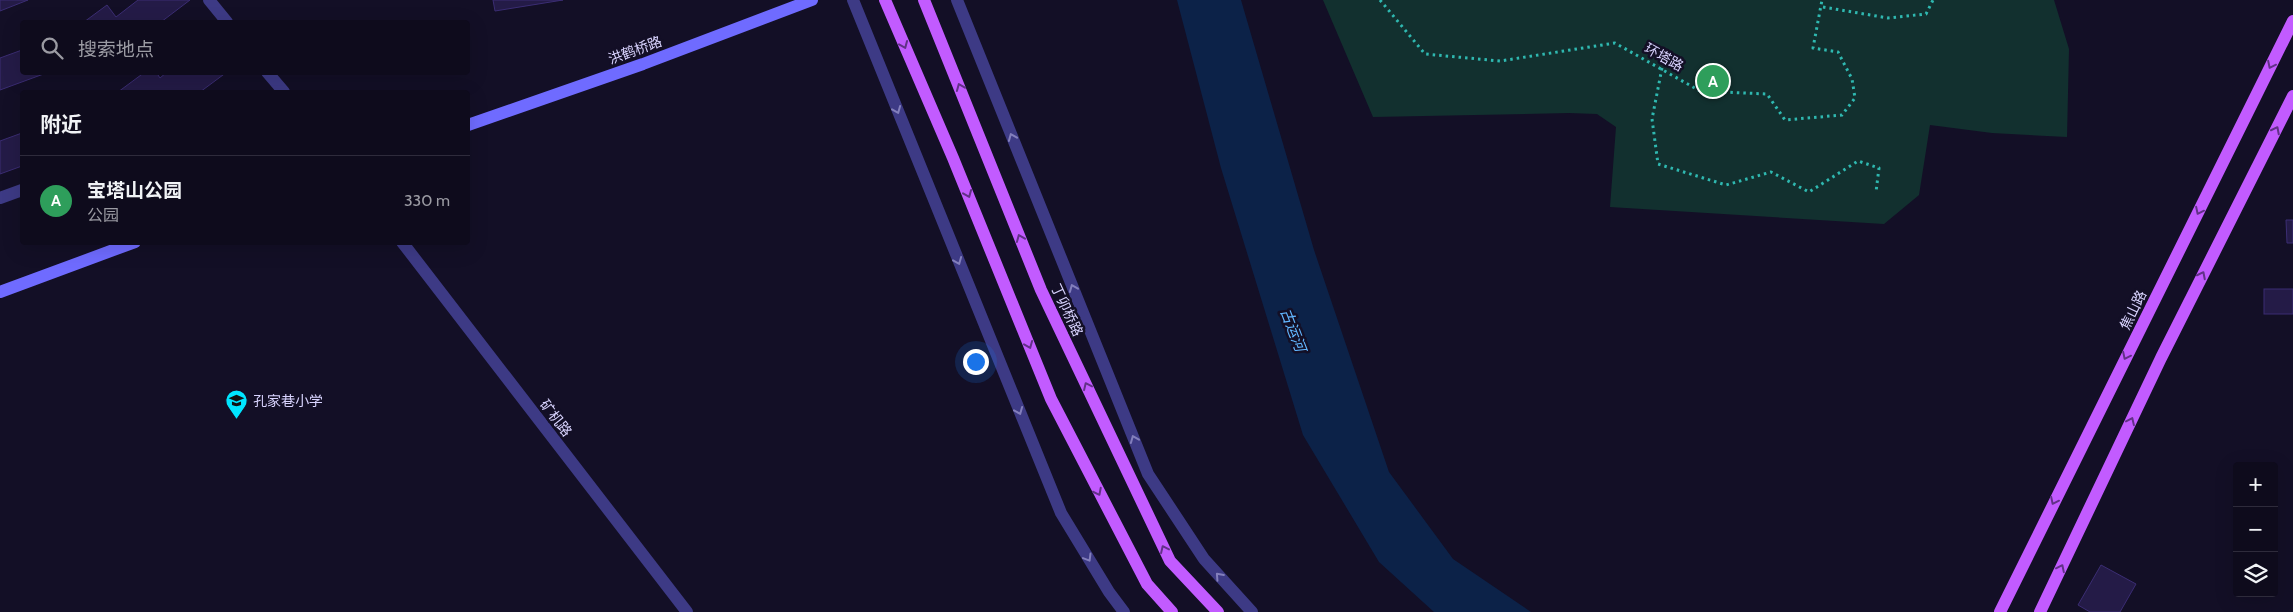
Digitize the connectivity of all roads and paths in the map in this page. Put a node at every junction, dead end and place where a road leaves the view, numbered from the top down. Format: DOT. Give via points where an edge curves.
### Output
graph roads {
  1 [pos="209,0"];
  2 [pos="812,0"];
  3 [pos="853,0"];
  4 [pos="885,0"];
  5 [pos="924,0"];
  6 [pos="957,0"];
  7 [pos="1380,0"];
  8 [pos="1822,0"];
  9 [pos="1933,0"];
  10 [pos="1822,7"];
  11 [pos="225,20"];
  12 [pos="2293,21"];
  13 [pos="1662,68"];
  14 [pos="270,75"];
  15 [pos="282,90"];
  16 [pos="2293,96"];
  17 [pos="470,123"];
  18 [pos="20,191"];
  19 [pos="1876,192"];
  20 [pos="0,198"];
  21 [pos="127,245"];
  22 [pos="404,245"];
  23 [pos="0,292"];
  24 [pos="687,612"];
  25 [pos="1124,612"];
  26 [pos="1172,612"];
  27 [pos="1218,612"];
  28 [pos="1252,612"];
  29 [pos="2000,612"];
  30 [pos="2040,612"];
  1 -- 11 [label="street"];
  2 -- 17 [label="street, 洪鹤桥路" via="643,64"];
  3 -- 25 [label="street, one-way" via="1061,513"];
  4 -- 26 [label="main road, one-way" via="1051,399 1147,584"];
  27 -- 5 [label="main road, 丁卯桥路, one-way" via="1170,561 1041,290"];
  28 -- 6 [label="street, one-way" via="1204,560 1148,474"];
  7 -- 13 [label="path, 环塔路" via="1424,54 1500,61 1615,43"];
  8 -- 10 [label="path"];
  9 -- 10 [label="path" via="1926,14 1888,18"];
  10 -- 13 [label="path, 环塔路" via="1813,48 1838,52 1852,79 1854,98 1842,114 1785,120 1767,94 1700,91"];
  12 -- 29 [label="main road, 焦山路, one-way"];
  13 -- 19 [label="path" via="1652,118 1658,164 1726,185 1771,172 1809,192 1858,161 1879,168"];
  14 -- 15 [label="street"];
  30 -- 16 [label="main road, one-way" via="2161,358"];
  18 -- 20 [label="street"];
  21 -- 23 [label="street"];
  22 -- 24 [label="street, 矿机路"];
}
